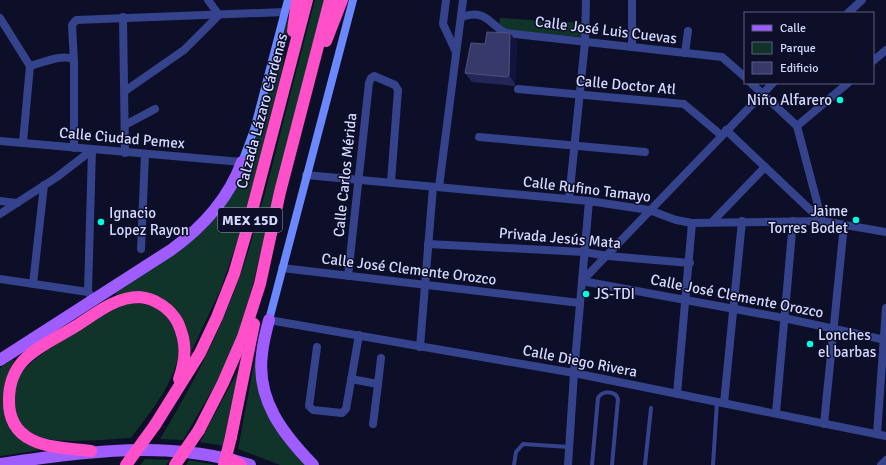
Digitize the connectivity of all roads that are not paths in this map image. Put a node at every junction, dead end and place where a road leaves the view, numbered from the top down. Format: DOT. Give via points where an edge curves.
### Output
graph roads {
  1 [pos="208,0"];
  2 [pos="288,0"];
  3 [pos="297,0"];
  4 [pos="307,0"];
  5 [pos="330,0"];
  6 [pos="342,0"];
  7 [pos="353,0"];
  8 [pos="446,0"];
  9 [pos="463,0"];
  10 [pos="586,0"];
  11 [pos="632,0"];
  12 [pos="862,0"];
  13 [pos="284,12"];
  14 [pos="849,12"];
  15 [pos="219,15"];
  16 [pos="123,17"];
  17 [pos="462,17"];
  18 [pos="0,18"];
  19 [pos="688,31"];
  20 [pos="585,42"];
  21 [pos="632,47"];
  22 [pos="886,50"];
  23 [pos="456,52"];
  24 [pos="685,53"];
  25 [pos="73,59"];
  26 [pos="874,60"];
  27 [pos="30,66"];
  28 [pos="288,76"];
  29 [pos="744,76"];
  30 [pos="753,84"];
  31 [pos="772,84"];
  32 [pos="847,84"];
  33 [pos="518,89"];
  34 [pos="125,91"];
  35 [pos="762,93"];
  36 [pos="580,95"];
  37 [pos="155,109"];
  38 [pos="300,112"];
  39 [pos="125,124"];
  40 [pos="797,126"];
  41 [pos="723,132"];
  42 [pos="479,137"];
  43 [pos="0,141"];
  44 [pos="23,142"];
  45 [pos="575,146"];
  46 [pos="74,148"];
  47 [pos="92,150"];
  48 [pos="125,152"];
  49 [pos="645,152"];
  50 [pos="145,154"];
  51 [pos="242,162"];
  52 [pos="765,167"];
  53 [pos="306,175"];
  54 [pos="358,180"];
  55 [pos="391,182"];
  56 [pos="44,185"];
  57 [pos="436,187"];
  58 [pos="569,199"];
  59 [pos="0,201"];
  60 [pos="589,201"];
  61 [pos="17,202"];
  62 [pos="649,210"];
  63 [pos="0,214"];
  64 [pos="742,221"];
  65 [pos="793,221"];
  66 [pos="822,221"];
  67 [pos="712,222"];
  68 [pos="692,223"];
  69 [pos="844,225"];
  70 [pos="886,232"];
  71 [pos="428,244"];
  72 [pos="141,249"];
  73 [pos="584,252"];
  74 [pos="608,256"];
  75 [pos="690,263"];
  76 [pos="282,268"];
  77 [pos="348,276"];
  78 [pos="0,279"];
  79 [pos="582,281"];
  80 [pos="33,284"];
  81 [pos="260,284"];
  82 [pos="426,286"];
  83 [pos="91,296"];
  84 [pos="687,300"];
  85 [pos="580,303"];
  86 [pos="886,308"];
  87 [pos="734,310"];
  88 [pos="784,318"];
  89 [pos="269,320"];
  90 [pos="835,330"];
  91 [pos="359,335"];
  92 [pos="884,340"];
  93 [pos="317,347"];
  94 [pos="420,347"];
  95 [pos="381,358"];
  96 [pos="0,360"];
  97 [pos="574,373"];
  98 [pos="351,379"];
  99 [pos="378,384"];
  100 [pos="677,394"];
  101 [pos="721,402"];
  102 [pos="170,403"];
  103 [pos="651,408"];
  104 [pos="776,413"];
  105 [pos="373,424"];
  106 [pos="824,424"];
  107 [pos="877,434"];
  108 [pos="886,436"];
  109 [pos="569,448"];
  110 [pos="91,451"];
  111 [pos="886,460"];
  112 [pos="233,463"];
  113 [pos="0,464"];
  114 [pos="126,465"];
  115 [pos="174,465"];
  116 [pos="250,465"];
  117 [pos="313,465"];
  118 [pos="514,465"];
  119 [pos="568,465"];
  120 [pos="592,465"];
  121 [pos="612,465"];
  122 [pos="645,465"];
  123 [pos="713,465"];
  124 [pos="881,465"];
  1 -- 15 [label="street"];
  2 -- 13 [label="main road"];
  3 -- 28 [label="highway"];
  4 -- 28 [label="highway, Calzada Lázaro Cárdenas / MEX 15D"];
  5 -- 38 [label="highway, MEX 15D"];
  6 -- 38 [label="highway"];
  7 -- 53 [label="main road"];
  8 -- 23 [label="street" via="443,24"];
  9 -- 17 [label="street"];
  10 -- 20 [label="street"];
  11 -- 21 [label="street"];
  12 -- 14 [label="street"];
  13 -- 15 [label="street"];
  13 -- 51 [label="main road" via="254,130"];
  15 -- 16 [label="street"];
  15 -- 34 [label="street" via="184,50"];
  16 -- 25 [label="street" via="78,19 74,22"];
  16 -- 34 [label="street"];
  17 -- 20 [label="street, Calle José Luis Cuevas" via="486,18 506,33"];
  17 -- 23 [label="street"];
  18 -- 27 [label="street"];
  19 -- 24 [label="street"];
  20 -- 21 [label="street, Calle José Luis Cuevas"];
  20 -- 36 [label="street"];
  21 -- 24 [label="street, Calle José Luis Cuevas"];
  22 -- 26 [label="street"];
  23 -- 57 [label="street"];
  24 -- 29 [label="street, Calle José Luis Cuevas" via="722,57"];
  25 -- 27 [label="street" via="58,58"];
  25 -- 46 [label="street"];
  27 -- 44 [label="street"];
  28 -- 102 [label="highway, Calzada Lázaro Cárdenas / MEX 15D" via="234,274 200,353"];
  30 -- 35 [label="street"];
  31 -- 35 [label="street"];
  32 -- 40 [label="street"];
  33 -- 36 [label="street, Calle Doctor Atl"];
  34 -- 39 [label="street"];
  35 -- 40 [label="street"];
  35 -- 41 [label="street"];
  36 -- 41 [label="street, Calle Doctor Atl" via="684,104"];
  36 -- 45 [label="street"];
  37 -- 39 [label="street"];
  38 -- 81 [label="highway, MEX 15D"];
  39 -- 48 [label="street"];
  40 -- 66 [label="street"];
  41 -- 52 [label="street, Calle Doctor Atl"];
  41 -- 62 [label="street"];
  42 -- 45 [label="street"];
  43 -- 44 [label="street, Calle Ciudad Pemex"];
  44 -- 46 [label="street, Calle Ciudad Pemex"];
  45 -- 49 [label="street"];
  45 -- 58 [label="street"];
  46 -- 47 [label="street, Calle Ciudad Pemex"];
  47 -- 48 [label="street, Calle Ciudad Pemex"];
  47 -- 56 [label="street"];
  47 -- 83 [label="street"];
  48 -- 50 [label="street, Calle Ciudad Pemex"];
  50 -- 51 [label="street, Calle Ciudad Pemex"];
  50 -- 72 [label="street"];
  51 -- 83 [label="main road" via="237,177 225,197 192,235"];
  52 -- 66 [label="street, Calle Doctor Atl"];
  52 -- 67 [label="street"];
  53 -- 54 [label="street, Calle Rufino Tamayo"];
  53 -- 76 [label="main road"];
  54 -- 55 [label="street, Calle Rufino Tamayo"];
  54 -- 55 [label="street, Calle Carlos Mérida" via="371,78 375,76 395,84 398,90"];
  54 -- 77 [label="street, Calle Carlos Mérida"];
  55 -- 57 [label="street, Calle Rufino Tamayo"];
  56 -- 61 [label="street"];
  56 -- 80 [label="street"];
  57 -- 58 [label="street, Calle Rufino Tamayo"];
  57 -- 71 [label="street"];
  58 -- 60 [label="street, Calle Rufino Tamayo"];
  59 -- 61 [label="street"];
  60 -- 62 [label="street, Calle Rufino Tamayo"];
  60 -- 73 [label="street"];
  61 -- 63 [label="street"];
  62 -- 68 [label="street, Calle Rufino Tamayo"];
  62 -- 74 [label="street"];
  64 -- 65 [label="street, Calle Rufino Tamayo"];
  64 -- 67 [label="street, Calle Rufino Tamayo"];
  64 -- 87 [label="street"];
  65 -- 66 [label="street, Calle Rufino Tamayo"];
  65 -- 88 [label="street"];
  66 -- 69 [label="street, Calle Rufino Tamayo"];
  67 -- 68 [label="street, Calle Rufino Tamayo"];
  68 -- 75 [label="street"];
  69 -- 70 [label="street, Calle Rufino Tamayo"];
  69 -- 90 [label="street"];
  71 -- 73 [label="street, Privada Jesús Mata"];
  71 -- 82 [label="street"];
  73 -- 74 [label="street, Privada Jesús Mata"];
  73 -- 79 [label="street"];
  74 -- 75 [label="street, Privada Jesús Mata"];
  74 -- 79 [label="street"];
  75 -- 84 [label="street"];
  76 -- 77 [label="street, Calle José Clemente Orozco"];
  76 -- 89 [label="main road"];
  77 -- 82 [label="street, Calle José Clemente Orozco"];
  78 -- 80 [label="street"];
  79 -- 84 [label="street, Calle José Clemente Orozco"];
  79 -- 85 [label="street"];
  80 -- 83 [label="street"];
  81 -- 112 [label="highway, bridge" via="231,437"];
  81 -- 115 [label="highway, MEX 15D, bridge" via="224,383 199,430"];
  82 -- 85 [label="street, Calle José Clemente Orozco"];
  82 -- 94 [label="street"];
  83 -- 96 [label="main road"];
  84 -- 87 [label="street, Calle José Clemente Orozco"];
  84 -- 100 [label="street"];
  85 -- 97 [label="street"];
  86 -- 92 [label="street"];
  87 -- 88 [label="street, Calle José Clemente Orozco"];
  87 -- 101 [label="street"];
  88 -- 90 [label="street, Calle José Clemente Orozco"];
  88 -- 104 [label="street"];
  89 -- 91 [label="street, Calle Diego Rivera"];
  89 -- 117 [label="main road" via="261,372 265,395 270,411 284,432"];
  90 -- 92 [label="street, Calle José Clemente Orozco"];
  90 -- 106 [label="street"];
  91 -- 94 [label="street, Calle Diego Rivera"];
  91 -- 98 [label="street"];
  92 -- 107 [label="street"];
  93 -- 98 [label="street" via="310,406 312,409 341,414 344,412"];
  94 -- 97 [label="street, Calle Diego Rivera"];
  95 -- 99 [label="street"];
  97 -- 100 [label="street, Calle Diego Rivera"];
  97 -- 109 [label="street"];
  98 -- 99 [label="street"];
  99 -- 105 [label="street"];
  100 -- 101 [label="street, Calle Diego Rivera"];
  101 -- 104 [label="street, Calle Diego Rivera"];
  101 -- 123 [label="lane"];
  102 -- 110 [label="highway" via="182,372 185,356 182,332 176,319 167,309 146,299 128,298 114,302 30,355 15,372 9,392 11,416 23,434 42,445"];
  102 -- 114 [label="highway, Calzada Lázaro Cárdenas / MEX 15D, bridge"];
  103 -- 122 [label="lane"];
  104 -- 106 [label="street, Calle Diego Rivera"];
  106 -- 107 [label="street, Calle Diego Rivera"];
  107 -- 108 [label="street, Calle Diego Rivera"];
  109 -- 118 [label="lane" via="523,444 516,452"];
  109 -- 119 [label="street"];
  110 -- 112 [label="main road" via="194,452"];
  110 -- 113 [label="main road"];
  111 -- 124 [label="street"];
  112 -- 116 [label="main road"];
  120 -- 121 [label="lane" via="598,398 608,392 616,395 618,399"];
}
